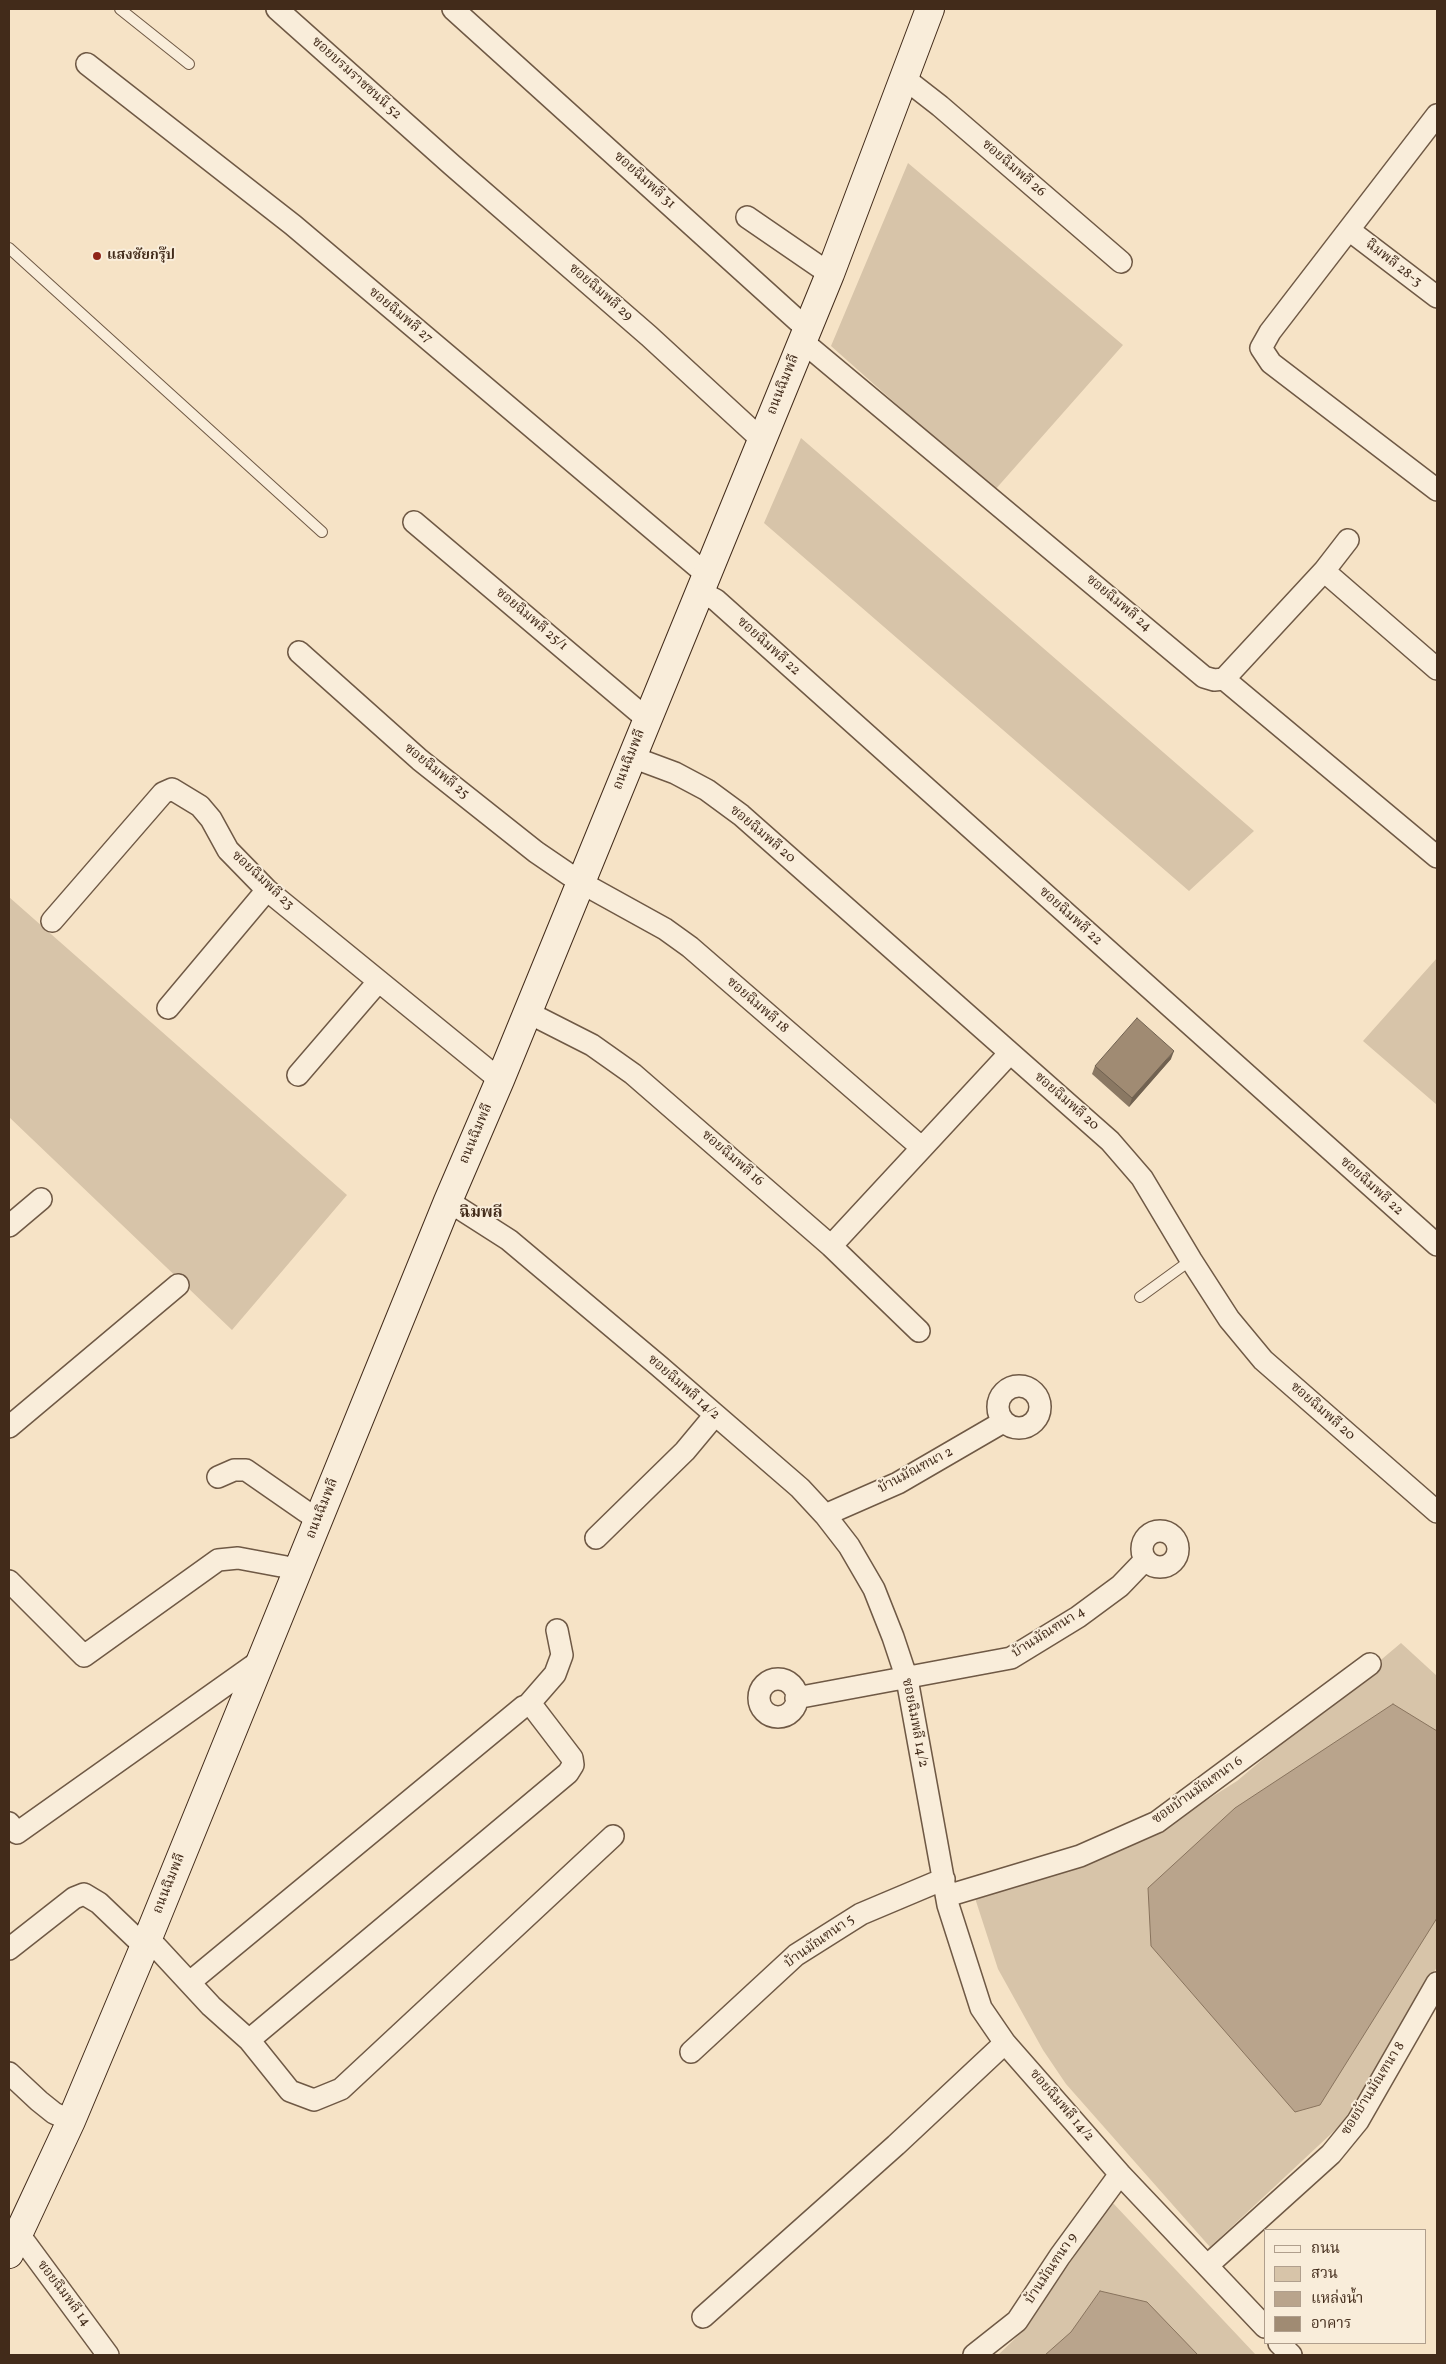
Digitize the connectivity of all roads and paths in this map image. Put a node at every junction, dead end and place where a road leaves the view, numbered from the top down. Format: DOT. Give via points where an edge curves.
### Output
graph roads {
  1 [pos="120,9"];
  2 [pos="277,9"];
  3 [pos="453,9"];
  4 [pos="930,9"];
  5 [pos="87,64"];
  6 [pos="189,64"];
  7 [pos="904,78"];
  8 [pos="1437,115"];
  9 [pos="435,150"];
  10 [pos="747,217"];
  11 [pos="1349,230"];
  12 [pos="9,248"];
  13 [pos="1121,262"];
  14 [pos="830,274"];
  15 [pos="1437,298"];
  16 [pos="805,335"];
  17 [pos="762,440"];
  18 [pos="1437,490"];
  19 [pos="414,522"];
  20 [pos="322,532"];
  21 [pos="1348,540"];
  22 [pos="1324,571"];
  23 [pos="703,583"];
  24 [pos="299,652"];
  25 [pos="1437,669"];
  26 [pos="1224,679"];
  27 [pos="647,719"];
  28 [pos="632,757"];
  29 [pos="1437,856"];
  30 [pos="580,882"];
  31 [pos="268,890"];
  32 [pos="52,921"];
  33 [pos="378,982"];
  34 [pos="168,1008"];
  35 [pos="527,1012"];
  36 [pos="1010,1053"];
  37 [pos="298,1075"];
  38 [pos="500,1080"];
  39 [pos="922,1148"];
  40 [pos="41,1199"];
  41 [pos="448,1201"];
  42 [pos="9,1226"];
  43 [pos="1437,1245"];
  44 [pos="831,1246"];
  45 [pos="1191,1260"];
  46 [pos="178,1285"];
  47 [pos="1140,1297"];
  48 [pos="919,1331"];
  49 [pos="715,1415"];
  50 [pos="1003,1422"];
  51 [pos="9,1427"];
  52 [pos="218,1477"];
  53 [pos="1437,1512"];
  54 [pos="825,1515"];
  55 [pos="318,1520"];
  56 [pos="596,1538"];
  57 [pos="1145,1560"];
  58 [pos="297,1569"];
  59 [pos="9,1581"];
  60 [pos="557,1630"];
  61 [pos="261,1660"];
  62 [pos="1370,1664"];
  63 [pos="907,1679"];
  64 [pos="796,1698"];
  65 [pos="528,1706"];
  66 [pos="9,1823"];
  67 [pos="613,1836"];
  68 [pos="945,1887"];
  69 [pos="146,1942"];
  70 [pos="9,1949"];
  71 [pos="190,1982"];
  72 [pos="1437,1983"];
  73 [pos="249,2040"];
  74 [pos="1005,2043"];
  75 [pos="691,2052"];
  76 [pos="9,2073"];
  77 [pos="71,2121"];
  78 [pos="1120,2174"];
  79 [pos="13,2243"];
  80 [pos="1208,2265"];
  81 [pos="703,2317"];
  82 [pos="1264,2326"];
  83 [pos="1280,2344"];
  84 [pos="108,2355"];
  85 [pos="974,2355"];
  86 [pos="1291,2355"];
  1 -- 6 [label="lane"];
  2 -- 9 [label="street, ซอยบรมราชชนนี 52"];
  3 -- 16 [label="street, ซอยฉิมพลี 31"];
  4 -- 7 [label="street, ถนนฉิมพลี"];
  5 -- 23 [label="street, ซอยฉิมพลี 27" via="293,225"];
  7 -- 13 [label="street, ซอยฉิมพลี 26"];
  7 -- 14 [label="street, ถนนฉิมพลี"];
  8 -- 11 [label="street"];
  9 -- 17 [label="street, ซอยฉิมพลี 29" via="649,336"];
  10 -- 14 [label="street"];
  11 -- 15 [label="street, ฉิมพลี 28-3"];
  11 -- 18 [label="street" via="1261,348 1271,363"];
  12 -- 20 [label="lane"];
  14 -- 16 [label="street, ถนนฉิมพลี"];
  16 -- 17 [label="street, ถนนฉิมพลี"];
  16 -- 26 [label="street, ซอยฉิมพลี 24" via="1204,677"];
  17 -- 23 [label="street, ถนนฉิมพลี"];
  19 -- 27 [label="street, ซอยฉิมพลี 25/1"];
  21 -- 22 [label="street"];
  22 -- 25 [label="street"];
  22 -- 26 [label="street"];
  23 -- 27 [label="street, ถนนฉิมพลี"];
  23 -- 43 [label="street, ซอยฉิมพลี 22" via="716,600"];
  24 -- 30 [label="street, ซอยฉิมพลี 25" via="420,760 536,852"];
  26 -- 29 [label="street, ซอยฉิมพลี 24"];
  27 -- 28 [label="street, ถนนฉิมพลี"];
  28 -- 30 [label="street, ถนนฉิมพลี"];
  28 -- 36 [label="street, ซอยฉิมพลี 20" via="675,773 707,790 741,815"];
  30 -- 35 [label="street, ถนนฉิมพลี"];
  30 -- 39 [label="street, ซอยฉิมพลี 18" via="690,947"];
  31 -- 32 [label="street, ซอยฉิมพลี 23" via="228,850 200,806 172,789 163,793"];
  31 -- 33 [label="street, ซอยฉิมพลี 23"];
  31 -- 34 [label="street"];
  33 -- 37 [label="street"];
  33 -- 38 [label="street, ซอยฉิมพลี 23"];
  35 -- 38 [label="street, ถนนฉิมพลี"];
  35 -- 44 [label="street, ซอยฉิมพลี 16" via="611,1056"];
  36 -- 39 [label="street"];
  36 -- 45 [label="street, ซอยฉิมพลี 20" via="1110,1141 1142,1178"];
  38 -- 41 [label="street, ถนนฉิมพลี"];
  39 -- 44 [label="street"];
  40 -- 42 [label="street"];
  41 -- 49 [label="street, ซอยฉิมพลี 14/2" via="509,1240"];
  41 -- 55 [label="street, ถนนฉิมพลี"];
  44 -- 48 [label="street, ซอยฉิมพลี 16"];
  45 -- 47 [label="lane"];
  45 -- 53 [label="street, ซอยฉิมพลี 20" via="1229,1319 1262,1360"];
  46 -- 51 [label="street"];
  49 -- 54 [label="street, ซอยฉิมพลี 14/2" via="800,1488"];
  49 -- 56 [label="street" via="685,1451"];
  50 -- 54 [label="street, บ้านมัณฑนา 2" via="898,1483"];
  52 -- 55 [label="street" via="234,1470 246,1470"];
  54 -- 63 [label="street, ซอยฉิมพลี 14/2" via="849,1546 874,1589"];
  55 -- 58 [label="street, ถนนฉิมพลี"];
  57 -- 63 [label="street, บ้านมัณฑนา 4" via="1120,1586 1078,1617 1011,1658"];
  58 -- 59 [label="street" via="238,1558 218,1560 84,1656"];
  58 -- 61 [label="street, ถนนฉิมพลี"];
  60 -- 65 [label="street" via="562,1655 555,1674"];
  61 -- 66 [label="street" via="16,1833"];
  61 -- 69 [label="street, ถนนฉิมพลี"];
  62 -- 68 [label="street, ซอยบ้านมัณฑนา 6" via="1157,1822 1080,1856"];
  63 -- 64 [label="street, บ้านมัณฑนา 4"];
  63 -- 68 [label="street, ซอยฉิมพลี 14/2"];
  65 -- 71 [label="street" via="522,1707"];
  65 -- 73 [label="street" via="533,1707 572,1758 573,1765 568,1773"];
  67 -- 73 [label="street" via="341,2089 314,2100 290,2091"];
  68 -- 74 [label="street, ซอยฉิมพลี 14/2" via="981,2008"];
  68 -- 75 [label="street, บ้านมัณฑนา 5" via="861,1914 796,1955"];
  69 -- 70 [label="street" via="84,1894 74,1898"];
  69 -- 71 [label="street"];
  69 -- 77 [label="street, ถนนฉิมพลี"];
  71 -- 73 [label="street"];
  72 -- 80 [label="street, ซอยบ้านมัณฑนา 8" via="1358,2121 1331,2154"];
  74 -- 78 [label="street, ซอยฉิมพลี 14/2"];
  74 -- 81 [label="street"];
  76 -- 77 [label="street" via="54,2113"];
  77 -- 79 [label="street, ถนนฉิมพลี"];
  78 -- 80 [label="street, ซอยฉิมพลี 14/2"];
  78 -- 85 [label="street, บ้านมัณฑนา 9" via="1016,2322"];
  79 -- 84 [label="street, ซอยฉิมพลี 14"];
  80 -- 82 [label="street, ซอยฉิมพลี 14/2"];
  83 -- 86 [label="street"];
}
